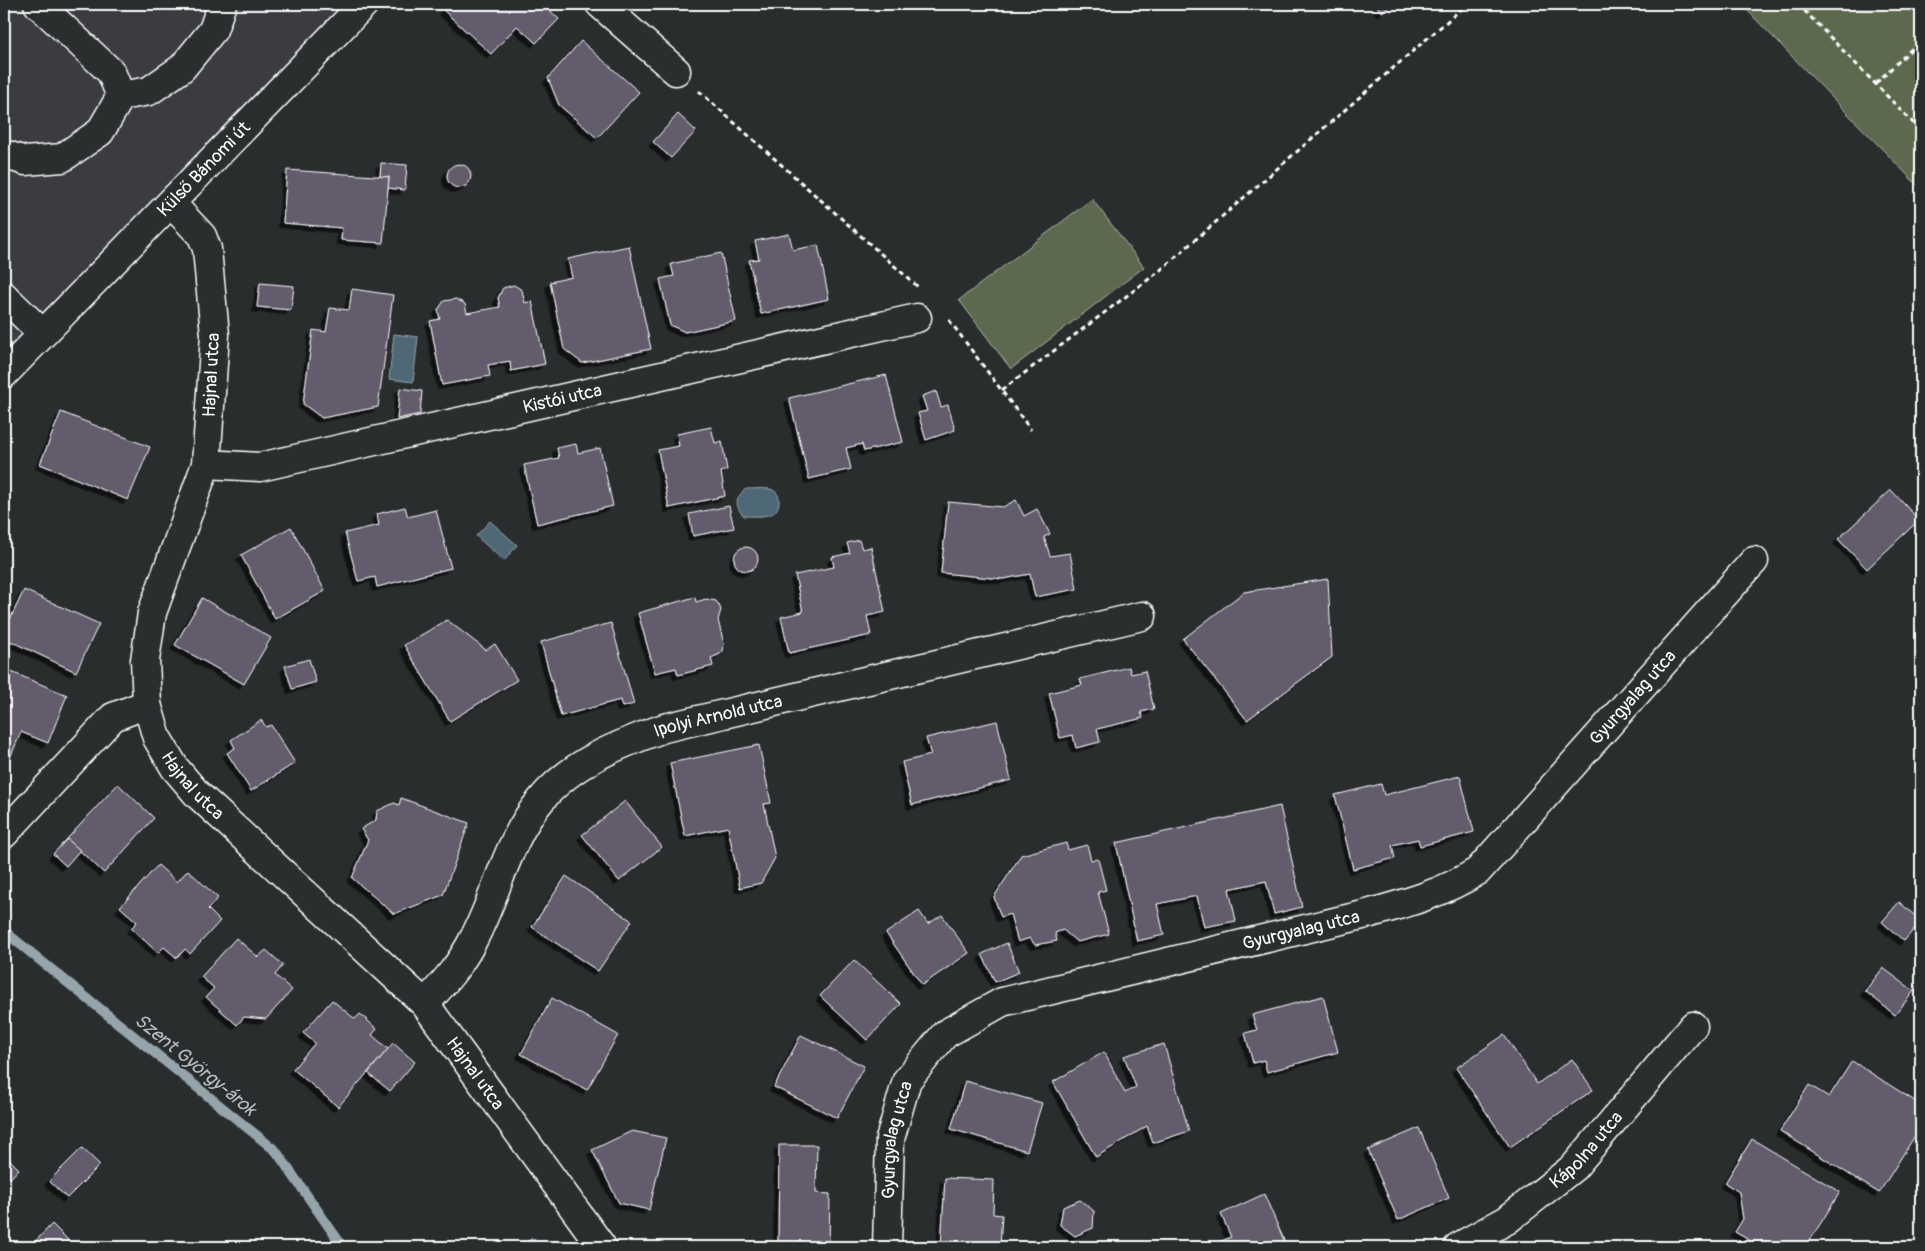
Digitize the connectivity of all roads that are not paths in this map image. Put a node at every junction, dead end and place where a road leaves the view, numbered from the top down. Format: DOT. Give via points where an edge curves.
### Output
graph roads {
  1 [pos="38,4"];
  2 [pos="222,4"];
  3 [pos="364,4"];
  4 [pos="600,4"];
  5 [pos="676,71"];
  6 [pos="121,96"];
  7 [pos="4,154"];
  8 [pos="171,203"];
  9 [pos="4,296"];
  10 [pos="917,318"];
  11 [pos="42,333"];
  12 [pos="4,374"];
  13 [pos="206,464"];
  14 [pos="1754,561"];
  15 [pos="1142,616"];
  16 [pos="146,704"];
  17 [pos="4,834"];
  18 [pos="425,1004"];
  19 [pos="1693,1026"];
  20 [pos="602,1247"];
  21 [pos="888,1247"];
  22 [pos="1458,1247"];
  1 -- 6 [label="street" via="111,72"];
  2 -- 6 [label="street" via="213,30 182,68 149,91"];
  3 -- 8 [label="street, Külső Bánomi út"];
  4 -- 5 [label="street"];
  6 -- 7 [label="street" via="100,132 62,158 25,162"];
  8 -- 11 [label="street, Külső Bánomi út"];
  8 -- 13 [label="street, Hajnal utca" via="202,236 207,249 215,335"];
  9 -- 11 [label="street"];
  10 -- 13 [label="street, Kistói utca" via="260,467"];
  11 -- 12 [label="street, Külső Bánomi út"];
  13 -- 16 [label="street, Hajnal utca" via="152,613 144,660"];
  14 -- 21 [label="street, Gyurgyalag utca" via="1478,871 1454,886 1423,899 1367,914 1002,1002 945,1034 908,1080 890,1139"];
  15 -- 18 [label="street, Ipolyi Arnold utca" via="664,728 618,745 575,770 541,800 518,834 473,940 456,968"];
  16 -- 17 [label="street" via="114,716"];
  16 -- 18 [label="street, Hajnal utca" via="157,738 175,768 197,794"];
  18 -- 20 [label="street, Hajnal utca"];
  19 -- 22 [label="street, Kápolna utca" via="1574,1167 1507,1220"];
}
